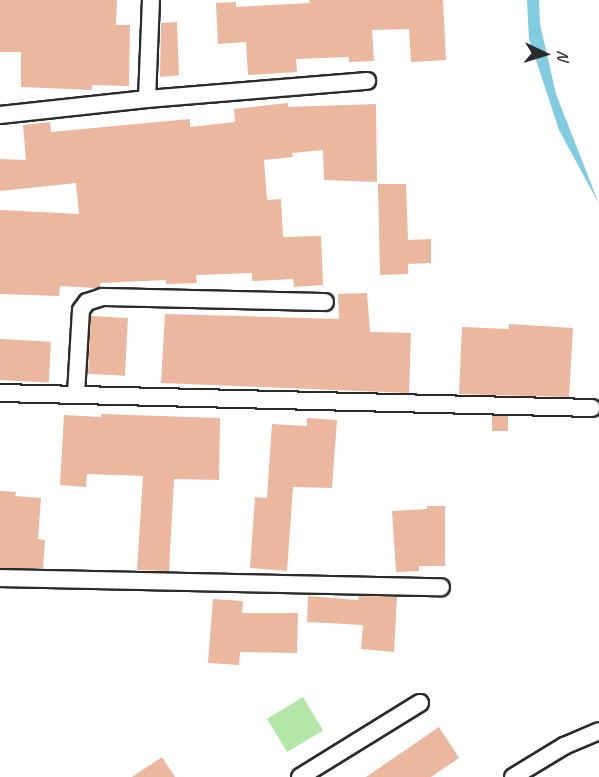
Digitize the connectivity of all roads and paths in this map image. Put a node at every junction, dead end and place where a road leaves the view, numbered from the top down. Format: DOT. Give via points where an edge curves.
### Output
graph roads {
  1 [pos="151,0"];
  2 [pos="367,81"];
  3 [pos="147,99"];
  4 [pos="0,115"];
  5 [pos="326,302"];
  6 [pos="0,393"];
  7 [pos="76,394"];
  8 [pos="592,408"];
  9 [pos="0,578"];
  10 [pos="441,587"];
  11 [pos="420,703"];
  12 [pos="599,731"];
  13 [pos="300,777"];
  14 [pos="513,777"];
  1 -- 3 [label="street"];
  2 -- 3 [label="street"];
  3 -- 4 [label="street"];
  5 -- 7 [label="street" via="102,297 87,302 81,310"];
  6 -- 7 [label="street"];
  7 -- 8 [label="street"];
  9 -- 10 [label="street"];
  11 -- 13 [label="street"];
  12 -- 14 [label="street" via="564,746"];
}
